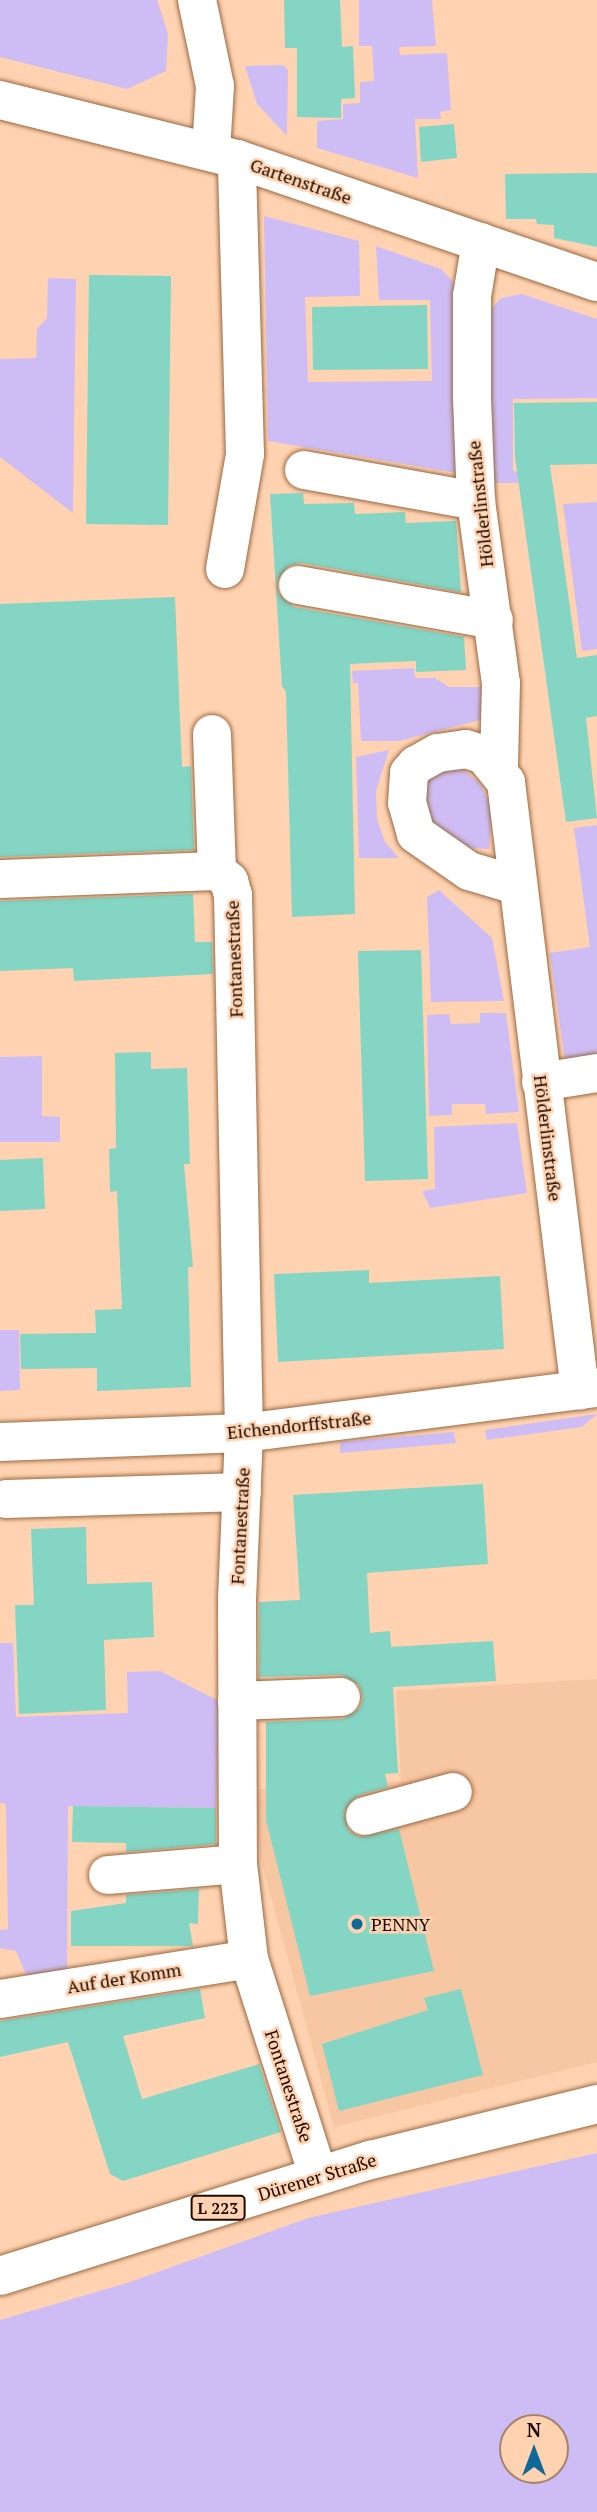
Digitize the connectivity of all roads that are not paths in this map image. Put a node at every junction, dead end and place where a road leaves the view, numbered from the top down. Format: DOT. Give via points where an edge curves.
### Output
graph roads {
  1 [pos="197,0"];
  2 [pos="0,100"];
  3 [pos="224,155"];
  4 [pos="481,242"];
  5 [pos="597,282"];
  6 [pos="304,470"];
  7 [pos="476,500"];
  8 [pos="225,569"];
  9 [pos="298,585"];
  10 [pos="494,620"];
  11 [pos="212,734"];
  12 [pos="499,767"];
  13 [pos="217,872"];
  14 [pos="0,880"];
  15 [pos="516,885"];
  16 [pos="597,1073"];
  17 [pos="541,1082"];
  18 [pos="588,1390"];
  19 [pos="244,1433"];
  20 [pos="0,1442"];
  21 [pos="242,1492"];
  22 [pos="6,1499"];
  23 [pos="341,1697"];
  24 [pos="237,1701"];
  25 [pos="453,1792"];
  26 [pos="365,1816"];
  27 [pos="238,1864"];
  28 [pos="108,1875"];
  29 [pos="249,1959"];
  30 [pos="0,1999"];
  31 [pos="597,2104"];
  32 [pos="318,2175"];
  33 [pos="0,2276"];
  1 -- 3 [label="street"];
  2 -- 3 [label="street, Gartenstraße"];
  3 -- 4 [label="street, Gartenstraße"];
  3 -- 8 [label="street" via="245,454"];
  4 -- 5 [label="street, Gartenstraße"];
  4 -- 7 [label="street, Hölderlinstraße" via="472,296"];
  6 -- 7 [label="street"];
  7 -- 10 [label="street, Hölderlinstraße"];
  9 -- 10 [label="street"];
  10 -- 12 [label="street, Hölderlinstraße" via="501,683"];
  11 -- 13 [label="street"];
  12 -- 15 [label="street, Hölderlinstraße" via="506,782"];
  12 -- 15 [label="street" via="466,749 438,753 410,773 407,803 416,834 428,845 469,871"];
  13 -- 14 [label="street"];
  13 -- 19 [label="street, Fontanestraße" via="229,881 233,895"];
  15 -- 17 [label="street, Hölderlinstraße"];
  16 -- 17 [label="street"];
  17 -- 18 [label="street, Hölderlinstraße"];
  18 -- 19 [label="street, Eichendorffstraße"];
  19 -- 20 [label="street, Eichendorffstraße"];
  19 -- 21 [label="street, Fontanestraße"];
  21 -- 22 [label="street"];
  21 -- 24 [label="street, Fontanestraße"];
  23 -- 24 [label="street"];
  24 -- 27 [label="street, Fontanestraße"];
  25 -- 26 [label="street"];
  27 -- 28 [label="street"];
  27 -- 29 [label="street, Fontanestraße"];
  29 -- 30 [label="street, Auf der Komm"];
  29 -- 32 [label="street, Fontanestraße"];
  31 -- 32 [label="street, Dürener Straße / L 223"];
  32 -- 33 [label="street, Dürener Straße / L 223"];
}
